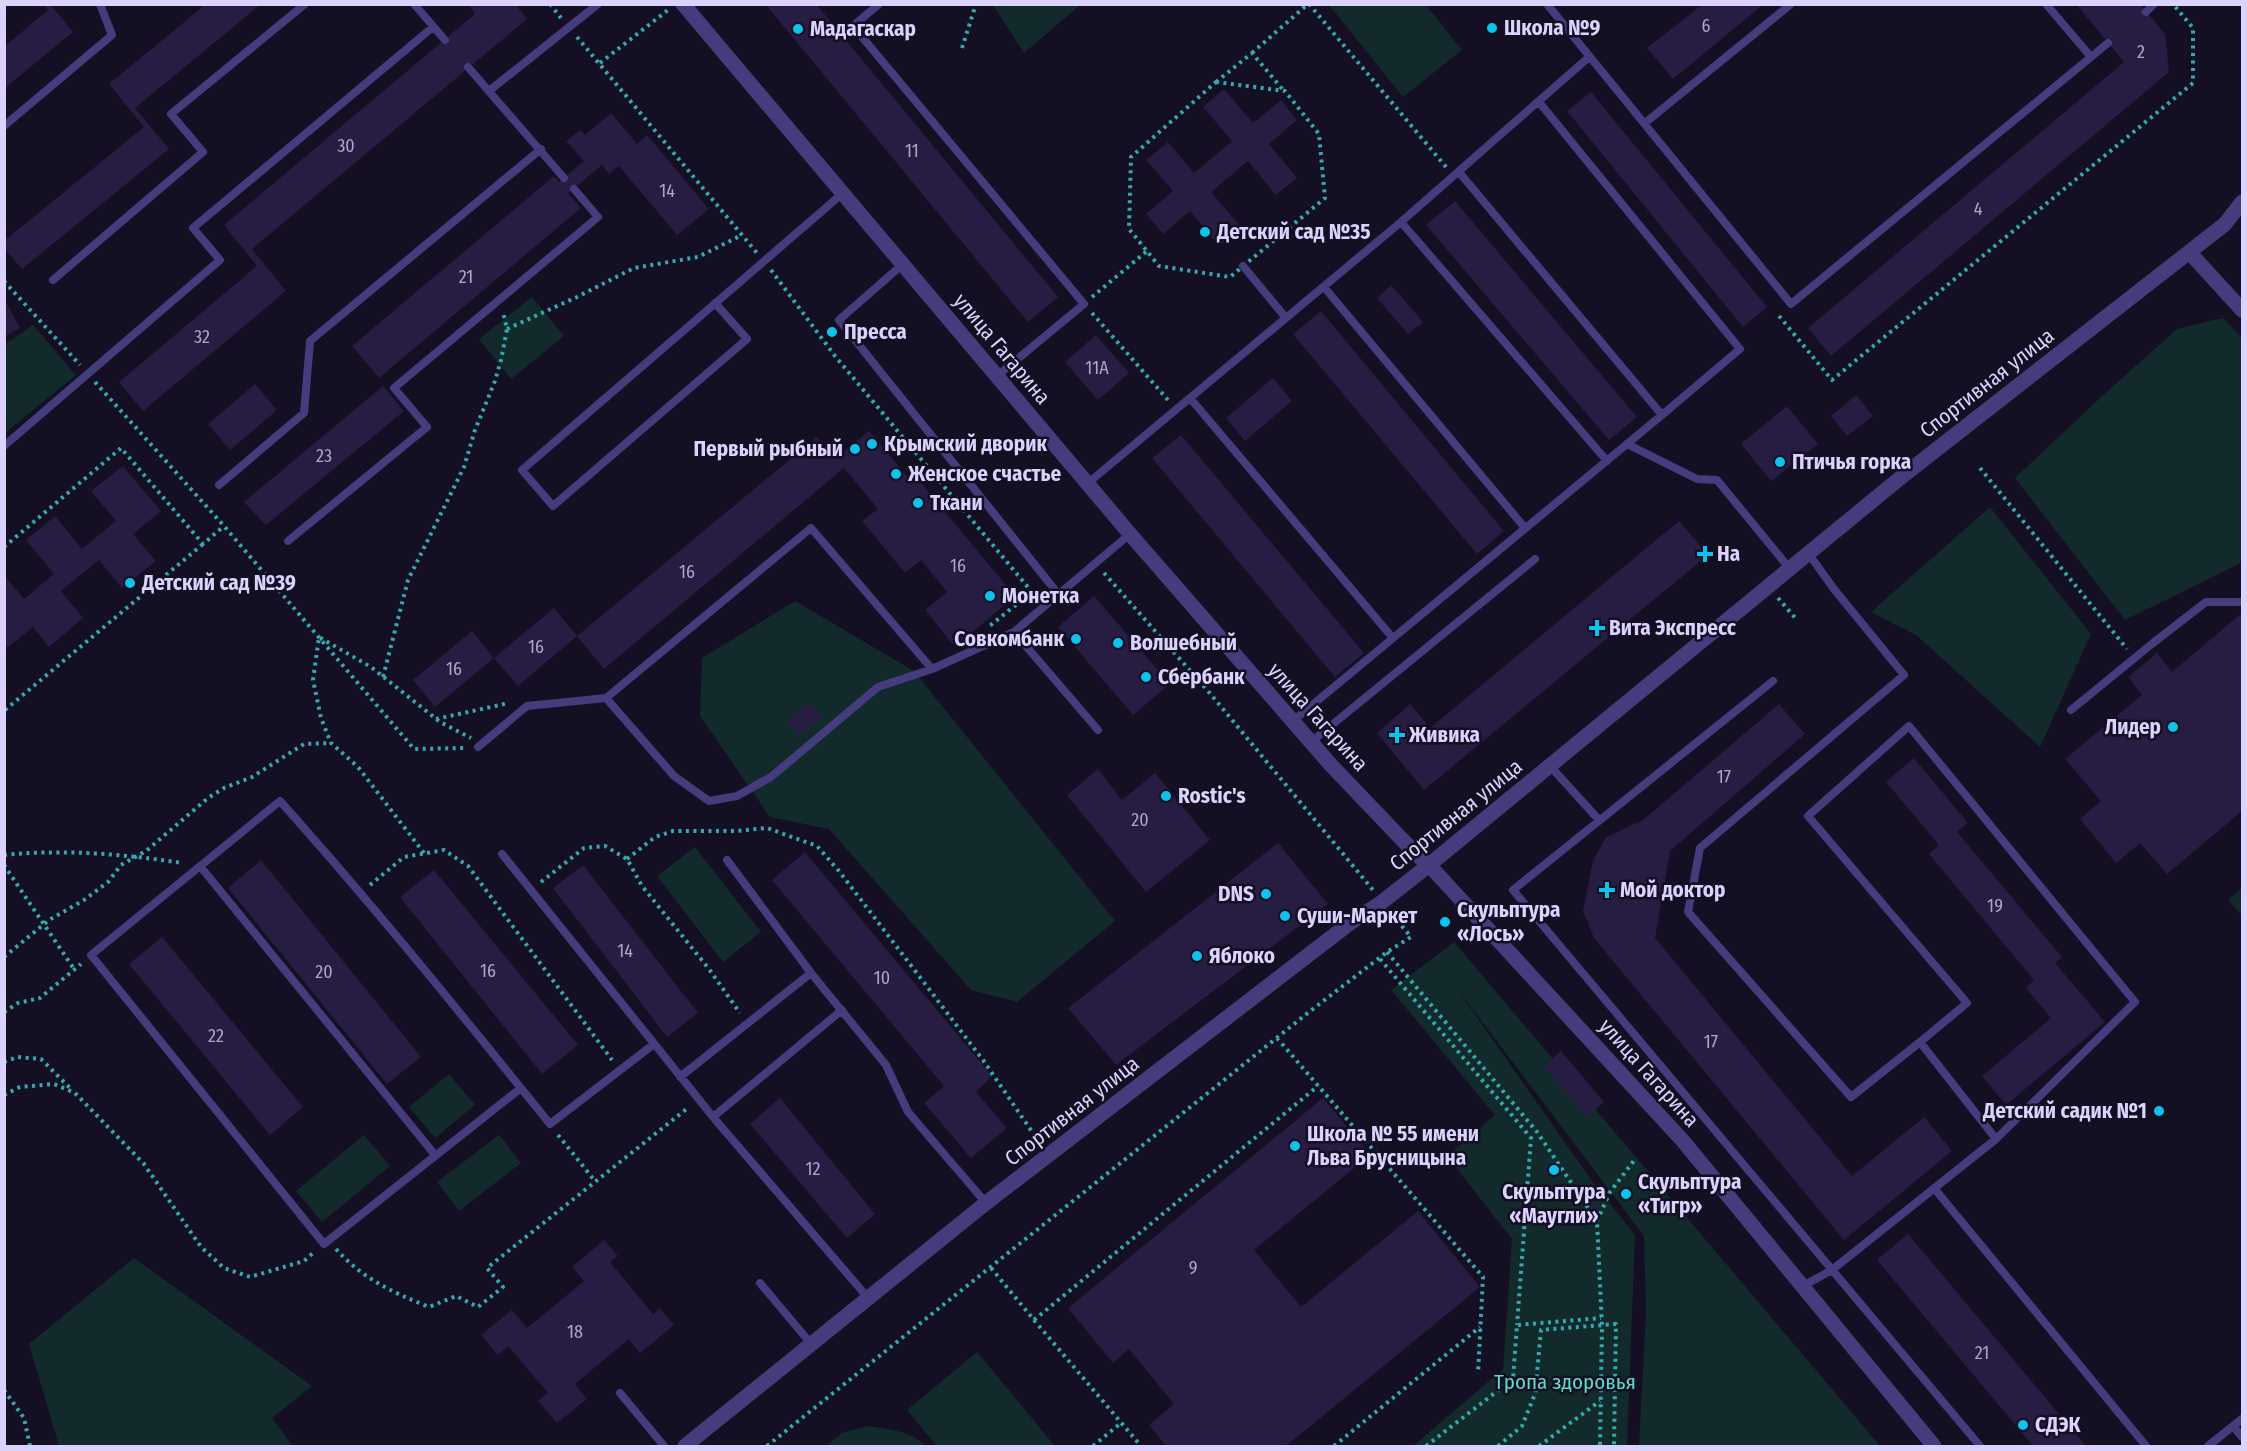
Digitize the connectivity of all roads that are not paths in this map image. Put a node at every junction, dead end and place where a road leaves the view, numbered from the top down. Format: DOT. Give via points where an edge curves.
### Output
graph roads {
  1 [pos="100,4"];
  2 [pos="305,4"];
  3 [pos="414,4"];
  4 [pos="598,4"];
  5 [pos="683,4"];
  6 [pos="879,4"];
  7 [pos="1547,4"];
  8 [pos="1791,4"];
  9 [pos="2046,4"];
  10 [pos="2154,4"];
  11 [pos="2146,12"];
  12 [pos="433,27"];
  13 [pos="445,40"];
  14 [pos="2108,43"];
  15 [pos="1589,57"];
  16 [pos="2091,57"];
  17 [pos="468,67"];
  18 [pos="489,92"];
  19 [pos="1539,102"];
  20 [pos="1645,123"];
  21 [pos="4,126"];
  22 [pos="541,149"];
  23 [pos="1457,174"];
  24 [pos="564,178"];
  25 [pos="574,189"];
  26 [pos="843,193"];
  27 [pos="2242,202"];
  28 [pos="1401,222"];
  29 [pos="2190,252"];
  30 [pos="903,264"];
  31 [pos="1243,266"];
  32 [pos="53,280"];
  33 [pos="1324,286"];
  34 [pos="715,303"];
  35 [pos="2242,310"];
  36 [pos="1286,318"];
  37 [pos="997,376"];
  38 [pos="1190,398"];
  39 [pos="1662,415"];
  40 [pos="1628,444"];
  41 [pos="4,446"];
  42 [pos="1606,462"];
  43 [pos="1088,483"];
  44 [pos="219,485"];
  45 [pos="1525,528"];
  46 [pos="1130,534"];
  47 [pos="288,541"];
  48 [pos="1809,553"];
  49 [pos="1535,559"];
  50 [pos="1790,568"];
  51 [pos="1059,595"];
  52 [pos="2242,602"];
  53 [pos="1014,632"];
  54 [pos="1392,637"];
  55 [pos="932,669"];
  56 [pos="1773,681"];
  57 [pos="606,698"];
  58 [pos="2072,710"];
  59 [pos="1293,721"];
  60 [pos="1098,730"];
  61 [pos="1311,741"];
  62 [pos="481,745"];
  63 [pos="1551,766"];
  64 [pos="1599,820"];
  65 [pos="502,854"];
  66 [pos="727,860"];
  67 [pos="1429,865"];
  68 [pos="200,866"];
  69 [pos="811,973"];
  70 [pos="842,1010"];
  71 [pos="1920,1042"];
  72 [pos="654,1044"];
  73 [pos="681,1077"];
  74 [pos="521,1088"];
  75 [pos="713,1117"];
  76 [pos="1996,1139"];
  77 [pos="435,1155"];
  78 [pos="1934,1188"];
  79 [pos="986,1203"];
  80 [pos="1832,1270"];
  81 [pos="760,1282"];
  82 [pos="1803,1286"];
  83 [pos="869,1299"];
  84 [pos="812,1345"];
  85 [pos="620,1393"];
  86 [pos="2242,1419"];
  87 [pos="2233,1426"];
  88 [pos="2242,1437"];
  89 [pos="664,1446"];
  90 [pos="685,1446"];
  91 [pos="1934,1446"];
  92 [pos="1980,1446"];
  93 [pos="2146,1446"];
  94 [pos="2208,1446"];
  1 -- 21 [label="lane" via="112,35"];
  2 -- 32 [label="lane" via="171,114 203,152"];
  3 -- 12 [label="lane"];
  4 -- 18 [label="lane"];
  5 -- 26 [label="street, улица Гагарина"];
  6 -- 37 [label="lane" via="853,26 1084,304"];
  7 -- 15 [label="lane"];
  8 -- 20 [label="lane"];
  9 -- 16 [label="lane"];
  10 -- 11 [label="lane"];
  12 -- 13 [label="lane"];
  12 -- 41 [label="lane" via="193,228 220,260"];
  14 -- 16 [label="lane"];
  15 -- 19 [label="lane"];
  15 -- 20 [label="lane"];
  16 -- 20 [label="lane" via="1791,304"];
  17 -- 18 [label="lane"];
  18 -- 22 [label="lane"];
  19 -- 23 [label="lane"];
  19 -- 39 [label="lane" via="1740,349"];
  22 -- 24 [label="lane"];
  22 -- 44 [label="lane" via="310,341 304,414"];
  23 -- 28 [label="lane"];
  23 -- 39 [label="lane"];
  25 -- 47 [label="lane" via="598,217 394,388 427,427"];
  26 -- 30 [label="street, улица Гагарина"];
  26 -- 34 [label="lane"];
  27 -- 29 [label="street, Спортивная улица" via="2225,224"];
  28 -- 33 [label="lane"];
  28 -- 42 [label="lane"];
  29 -- 35 [label="street"];
  29 -- 48 [label="street, Спортивная улица"];
  30 -- 37 [label="street, улица Гагарина"];
  30 -- 51 [label="lane" via="840,320"];
  31 -- 36 [label="lane"];
  33 -- 36 [label="lane"];
  33 -- 45 [label="lane"];
  34 -- 34 [label="lane" via="522,470 553,506 747,339"];
  36 -- 38 [label="lane"];
  37 -- 43 [label="street, улица Гагарина"];
  38 -- 43 [label="lane"];
  38 -- 54 [label="lane"];
  39 -- 40 [label="lane"];
  40 -- 42 [label="lane"];
  40 -- 50 [label="lane" via="1697,479 1717,480"];
  42 -- 45 [label="lane"];
  43 -- 46 [label="street, улица Гагарина"];
  45 -- 54 [label="lane"];
  46 -- 51 [label="lane"];
  46 -- 59 [label="street, улица Гагарина"];
  48 -- 50 [label="street, Спортивная улица"];
  48 -- 71 [label="lane" via="1834,590 1904,675 1700,848 1688,912 1851,1097"];
  49 -- 61 [label="lane"];
  50 -- 63 [label="street, Спортивная улица"];
  51 -- 53 [label="lane"];
  52 -- 58 [label="lane" via="2206,602"];
  53 -- 55 [label="lane"];
  53 -- 60 [label="lane"];
  54 -- 59 [label="lane"];
  55 -- 57 [label="lane" via="878,687 771,777 737,796 709,801 674,777"];
  55 -- 57 [label="lane" via="811,528"];
  56 -- 64 [label="lane"];
  57 -- 62 [label="lane" via="527,706"];
  59 -- 61 [label="street, улица Гагарина"];
  61 -- 67 [label="street, улица Гагарина"];
  63 -- 64 [label="lane"];
  63 -- 67 [label="street, Спортивная улица"];
  64 -- 80 [label="lane" via="1513,890"];
  65 -- 72 [label="lane"];
  66 -- 69 [label="lane"];
  67 -- 79 [label="street, Спортивная улица"];
  67 -- 82 [label="street, улица Гагарина" via="1683,1141"];
  68 -- 74 [label="lane" via="280,801 362,892"];
  68 -- 77 [label="lane"];
  68 -- 77 [label="lane" via="91,955 324,1244"];
  69 -- 70 [label="lane"];
  69 -- 73 [label="lane"];
  70 -- 75 [label="lane"];
  70 -- 79 [label="lane" via="886,1065 908,1112"];
  71 -- 76 [label="lane"];
  71 -- 76 [label="lane" via="1967,1003 1808,816 1909,726 2135,1002"];
  72 -- 73 [label="lane"];
  72 -- 74 [label="lane" via="550,1124"];
  73 -- 75 [label="lane"];
  74 -- 77 [label="lane"];
  75 -- 83 [label="lane"];
  76 -- 78 [label="lane"];
  78 -- 80 [label="lane"];
  78 -- 93 [label="lane"];
  79 -- 83 [label="street, Спортивная улица"];
  80 -- 82 [label="lane"];
  80 -- 92 [label="lane"];
  81 -- 84 [label="lane"];
  82 -- 91 [label="street, улица Гагарина"];
  83 -- 84 [label="street, Спортивная улица"];
  84 -- 90 [label="street, Спортивная улица"];
  85 -- 89 [label="lane"];
  86 -- 87 [label="lane"];
  87 -- 88 [label="lane"];
  87 -- 94 [label="lane"];
}
